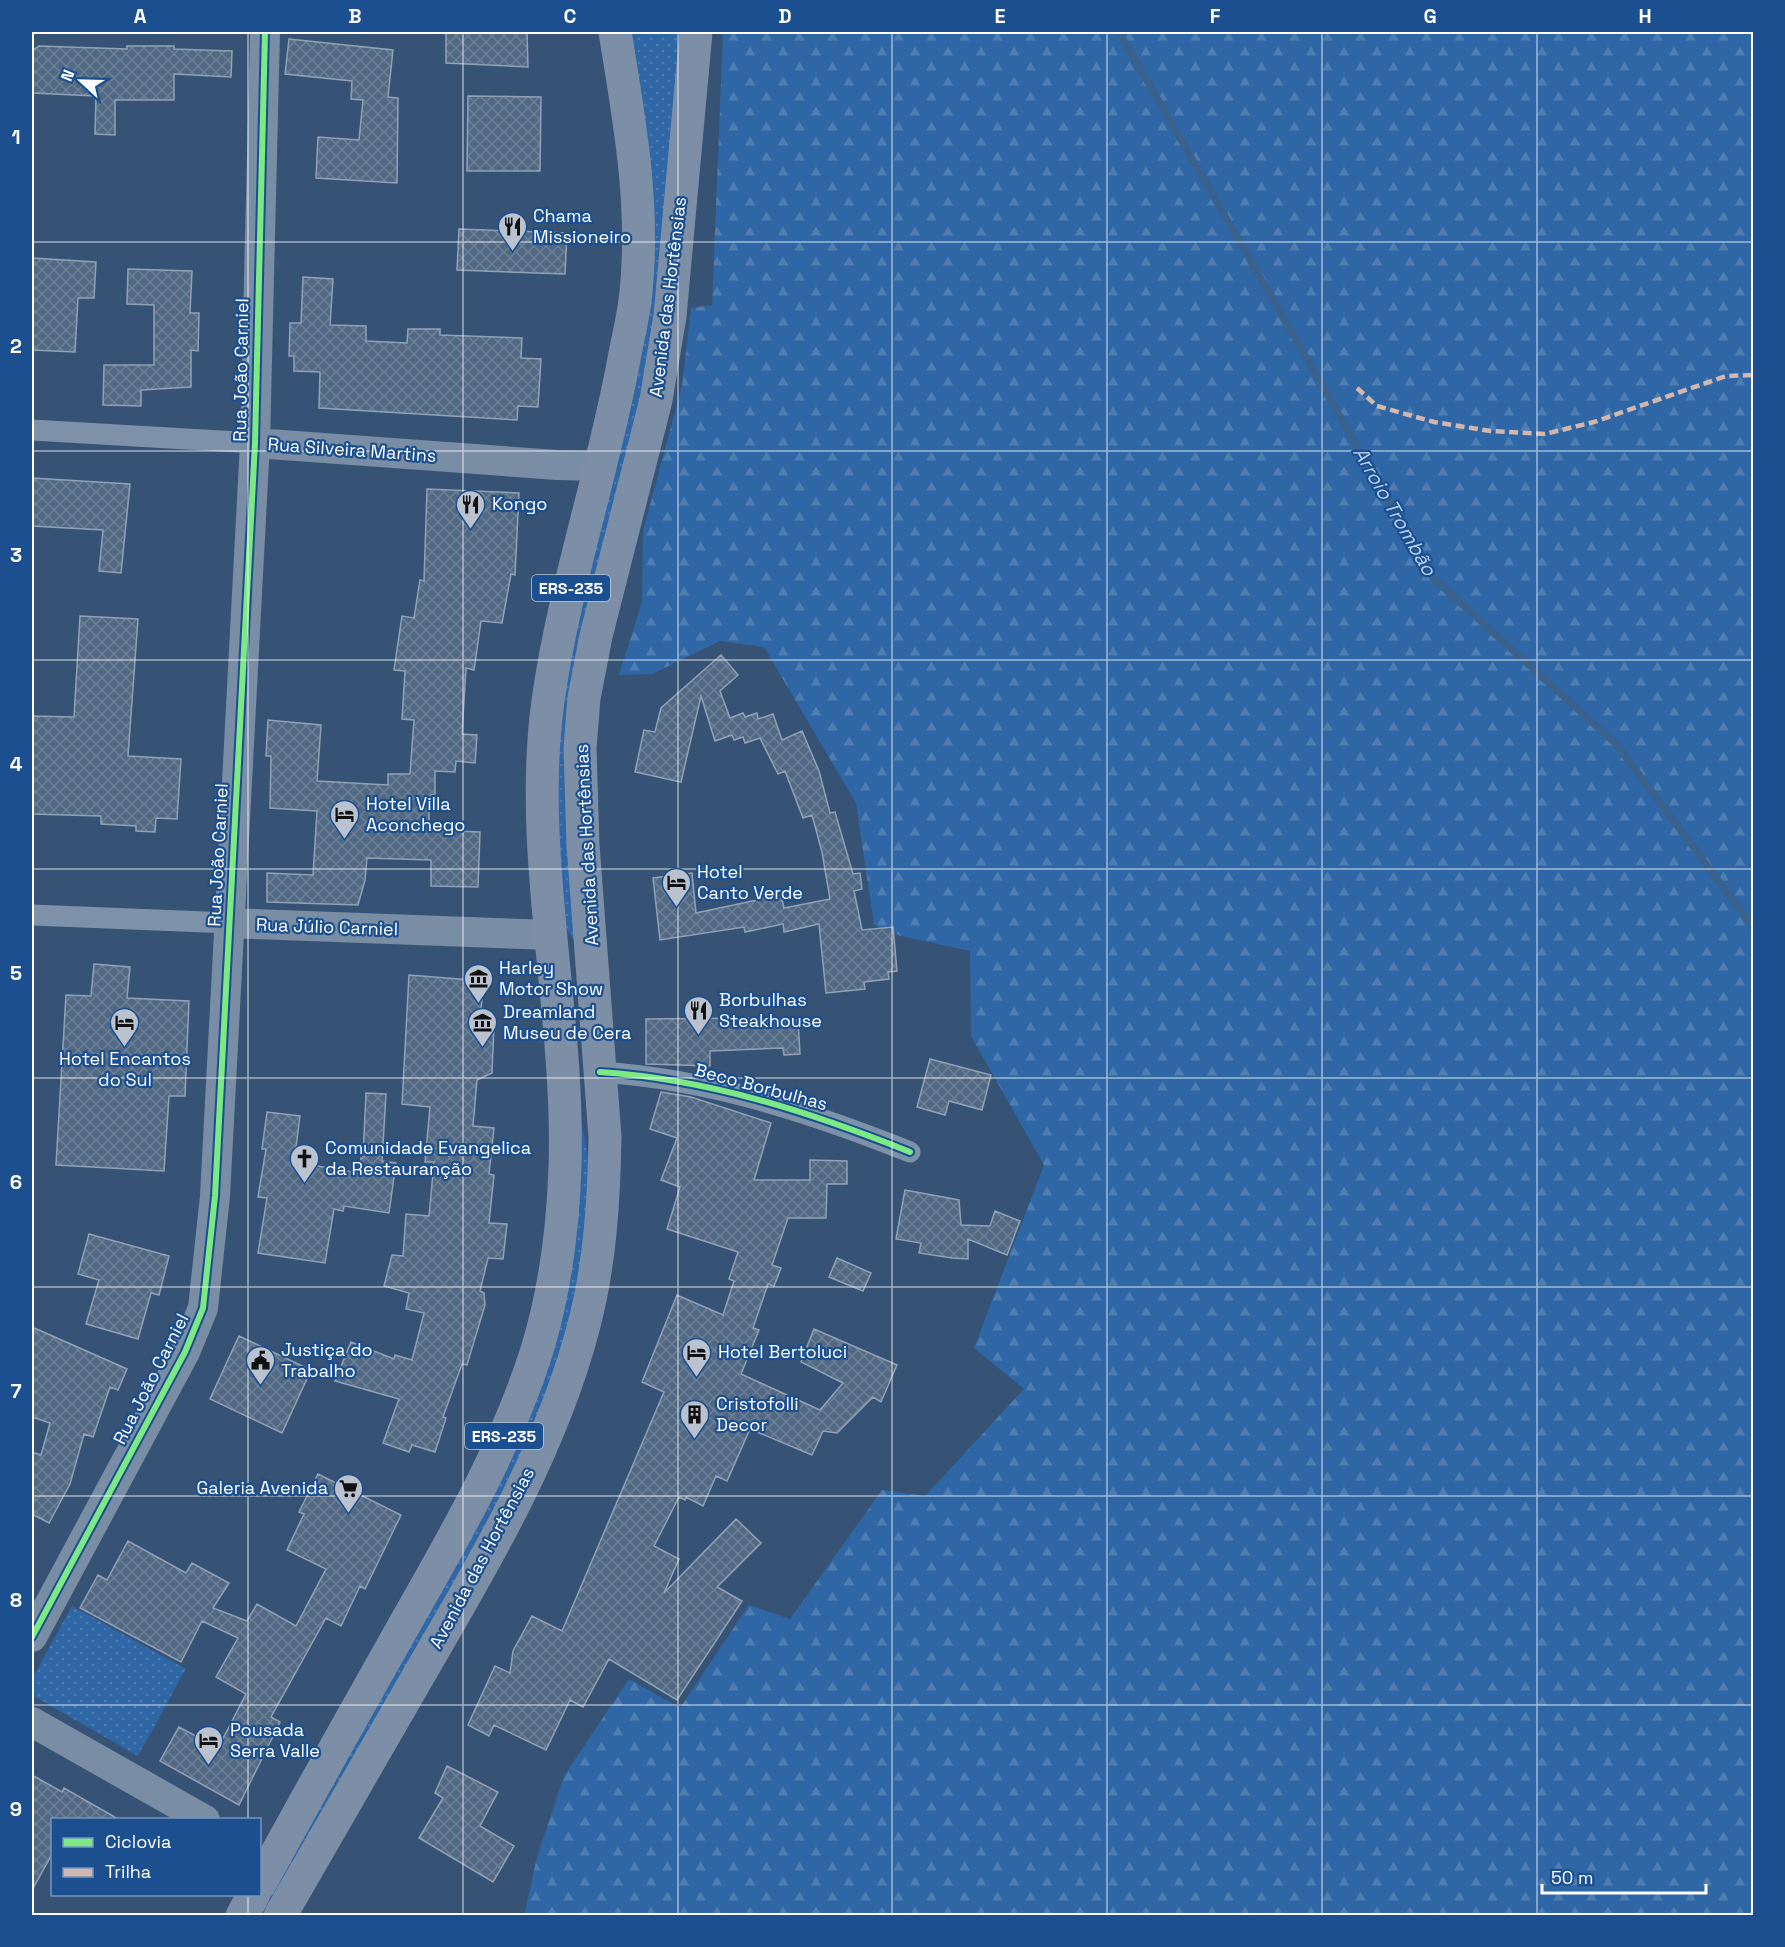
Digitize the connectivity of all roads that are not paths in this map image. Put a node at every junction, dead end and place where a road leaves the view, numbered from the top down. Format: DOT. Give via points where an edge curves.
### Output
graph roads {
  1 [pos="264,32"];
  2 [pos="615,32"];
  3 [pos="696,32"];
  4 [pos="32,430"];
  5 [pos="255,443"];
  6 [pos="601,466"];
  7 [pos="32,915"];
  8 [pos="230,923"];
  9 [pos="550,935"];
  10 [pos="600,1072"];
  11 [pos="605,1137"];
  12 [pos="910,1152"];
  13 [pos="32,1637"];
  14 [pos="32,1722"];
  15 [pos="201,1818"];
  16 [pos="264,1866"];
  17 [pos="280,1916"];
  1 -- 5 [label="street, Rua João Carniel"];
  2 -- 6 [label="main road, Avenida das Hortênsias / ERS-235" via="634,149 639,246 636,297"];
  3 -- 10 [label="main road, Avenida das Hortênsias / ERS-235" via="670,316 656,400 584,698 580,747 583,845"];
  4 -- 5 [label="street, Rua Silveira Martins"];
  5 -- 6 [label="street, Rua Silveira Martins"];
  5 -- 8 [label="street, Rua João Carniel"];
  6 -- 9 [label="main road, Avenida das Hortênsias / ERS-235" via="547,706 543,762"];
  7 -- 8 [label="street, Rua Júlio Carniel"];
  8 -- 9 [label="street, Rua Júlio Carniel"];
  8 -- 13 [label="street, Rua João Carniel" via="215,1196 203,1308 185,1352"];
  9 -- 11 [label="main road" via="571,945 590,1084"];
  9 -- 16 [label="main road, Avenida das Hortênsias / ERS-235" via="564,1080 565,1167 560,1234 538,1349 497,1454 472,1502"];
  10 -- 11 [label="main road, Avenida das Hortênsias / ERS-235"];
  10 -- 12 [label="street, Beco Borbulhas" via="746,1095 831,1121"];
  11 -- 17 [label="main road, Avenida das Hortênsias / ERS-235" via="598,1253 586,1315 566,1384 543,1442 474,1578"];
  14 -- 15 [label="street"];
}
